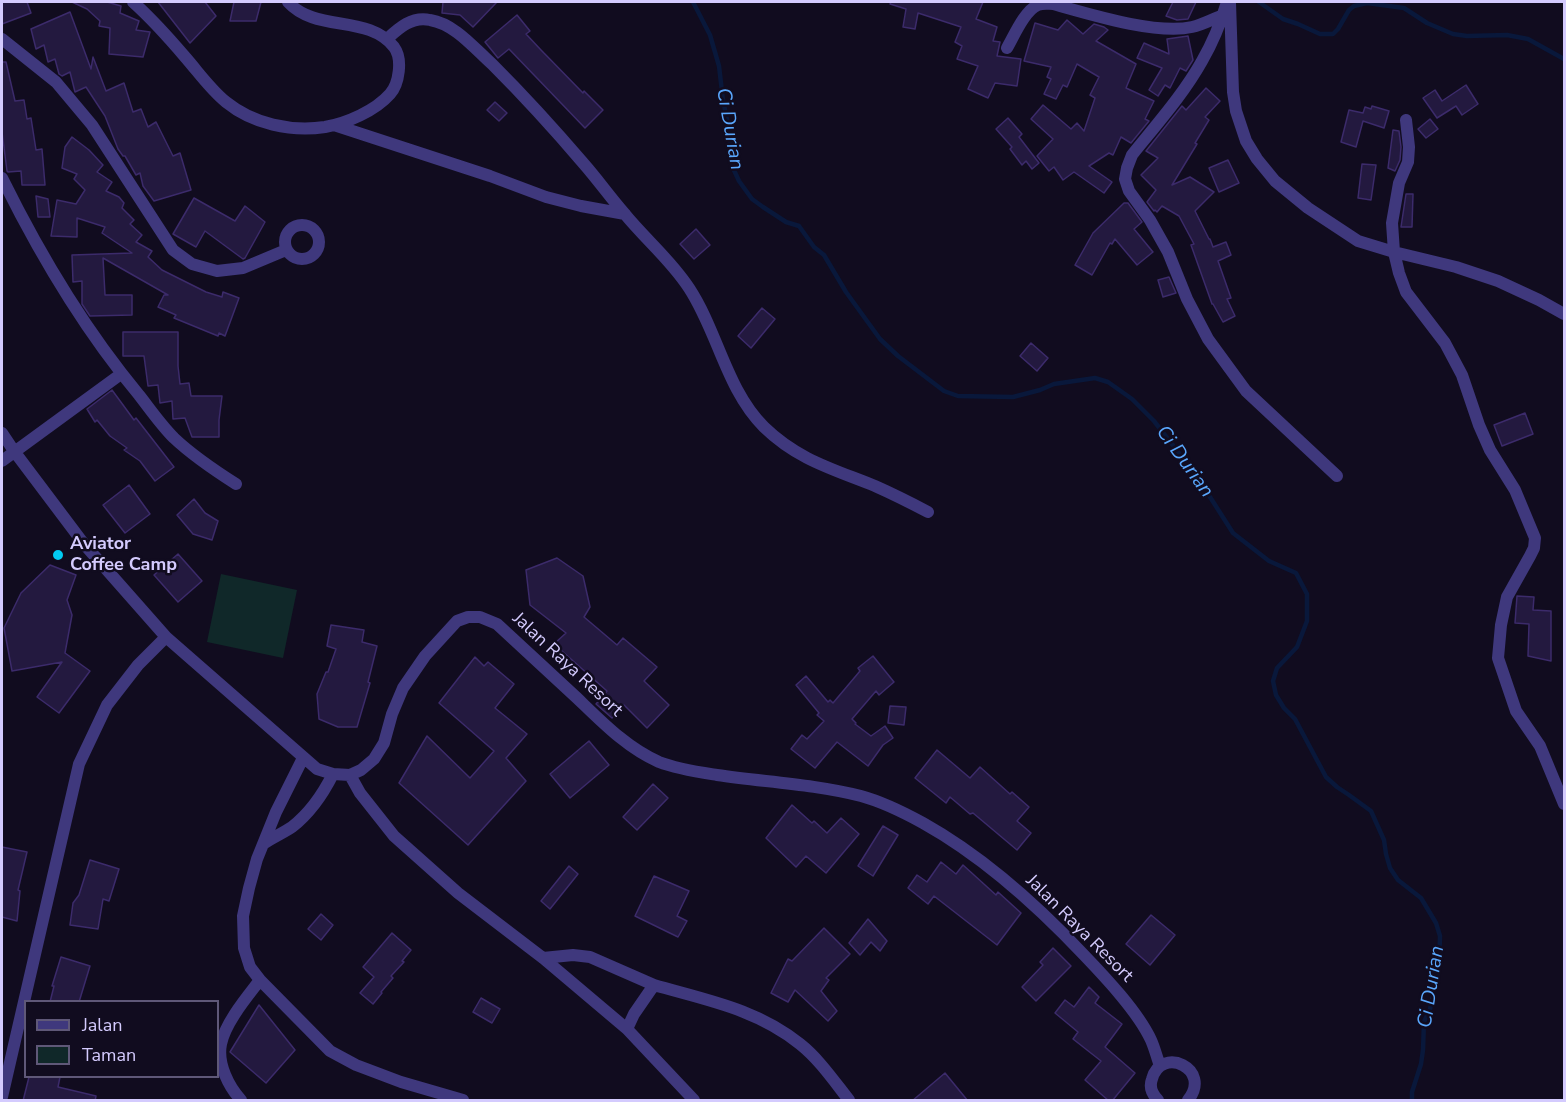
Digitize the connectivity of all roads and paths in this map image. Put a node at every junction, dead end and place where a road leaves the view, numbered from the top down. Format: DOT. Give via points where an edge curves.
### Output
graph roads {
  1 [pos="133,2"];
  2 [pos="288,2"];
  3 [pos="1229,2"];
  4 [pos="1223,15"];
  5 [pos="2,39"];
  6 [pos="387,39"];
  7 [pos="1007,48"];
  8 [pos="1406,120"];
  9 [pos="334,125"];
  10 [pos="2,178"];
  11 [pos="625,214"];
  12 [pos="286,250"];
  13 [pos="1394,252"];
  14 [pos="1564,314"];
  15 [pos="121,374"];
  16 [pos="2,433"];
  17 [pos="14,452"];
  18 [pos="2,461"];
  19 [pos="1337,476"];
  20 [pos="236,484"];
  21 [pos="928,512"];
  22 [pos="166,637"];
  23 [pos="303,758"];
  24 [pos="333,774"];
  25 [pos="350,775"];
  26 [pos="1564,804"];
  27 [pos="263,844"];
  28 [pos="543,958"];
  29 [pos="261,980"];
  30 [pos="654,985"];
  31 [pos="24,1000"];
  32 [pos="24,1002"];
  33 [pos="627,1029"];
  34 [pos="1160,1066"];
  35 [pos="2,1097"];
  36 [pos="241,1101"];
  37 [pos="463,1101"];
  38 [pos="694,1101"];
  39 [pos="849,1101"];
  40 [pos="1158,1101"];
  41 [pos="1188,1101"];
  1 -- 9 [label="street" via="210,87 245,114 293,128"];
  2 -- 6 [label="street" via="312,17 360,27"];
  3 -- 4 [label="street"];
  3 -- 13 [label="street" via="1236,111 1257,159 1275,181 1326,221 1358,241"];
  4 -- 7 [label="street" via="1192,27 1170,29 1043,4 1030,10"];
  4 -- 19 [label="street" via="1187,85 1132,155 1125,179 1168,252 1208,339 1246,391"];
  5 -- 12 [label="street" via="56,82 92,125 173,250 192,264 217,271 243,268"];
  6 -- 9 [label="street" via="396,50 399,63 392,92 366,112"];
  6 -- 11 [label="street" via="400,26 414,20 430,19 445,24 508,81"];
  8 -- 13 [label="street" via="1408,162 1398,183 1392,223"];
  9 -- 11 [label="street" via="546,197"];
  10 -- 15 [label="street" via="73,306"];
  11 -- 21 [label="street" via="691,290 725,366 748,407 764,426 805,458"];
  13 -- 14 [label="street" via="1498,281"];
  13 -- 26 [label="street" via="1406,292 1445,343 1462,375 1490,450 1515,490 1535,538 1534,548 1507,597 1498,658 1516,711 1539,746"];
  15 -- 17 [label="street"];
  15 -- 20 [label="street" via="172,436"];
  16 -- 17 [label="street"];
  17 -- 18 [label="street"];
  17 -- 22 [label="street" via="84,544"];
  22 -- 23 [label="street"];
  22 -- 31 [label="street" via="107,705 79,764"];
  23 -- 24 [label="street" via="317,769"];
  23 -- 27 [label="street"];
  24 -- 25 [label="street"];
  24 -- 27 [label="street" via="312,808 292,827"];
  25 -- 28 [label="street" via="360,794 394,836 458,893"];
  25 -- 34 [label="street, Jalan Raya Resort" via="374,759 384,743 403,688 425,656 457,621 480,617 497,624 615,733 660,762 748,780 863,796 900,810 940,833 1028,898 1099,970 1131,1008 1151,1040"];
  27 -- 29 [label="street" via="243,916 244,948 250,967"];
  28 -- 30 [label="street" via="590,957"];
  28 -- 33 [label="street"];
  29 -- 36 [label="street" via="242,1002 221,1044 224,1072"];
  29 -- 37 [label="street" via="330,1051 401,1082"];
  30 -- 33 [label="street"];
  30 -- 39 [label="street" via="756,1016 781,1030 802,1045"];
  32 -- 35 [label="street"];
  33 -- 38 [label="street"];
  34 -- 40 [label="street" via="1151,1084"];
  34 -- 41 [label="street" via="1175,1062 1188,1068 1195,1080"];
}
